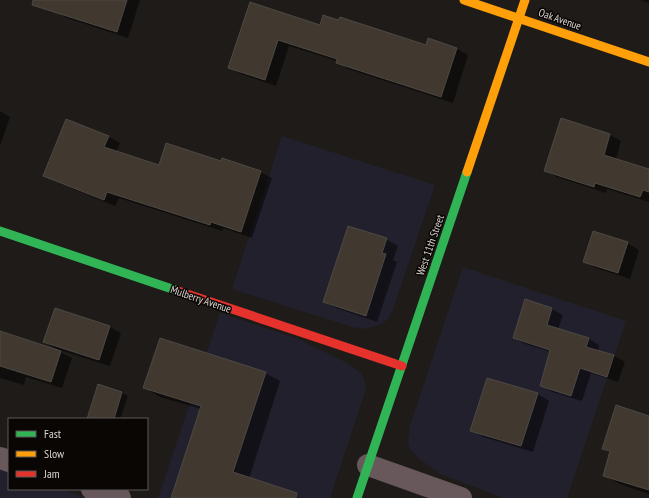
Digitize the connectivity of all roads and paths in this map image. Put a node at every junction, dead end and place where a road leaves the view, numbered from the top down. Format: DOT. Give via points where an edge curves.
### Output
graph roads {
  1 [pos="464,0"];
  2 [pos="525,0"];
  3 [pos="519,18"];
  4 [pos="649,62"];
  5 [pos="0,231"];
  6 [pos="402,366"];
  7 [pos="368,465"];
  8 [pos="95,490"];
  9 [pos="120,498"];
  10 [pos="357,498"];
  11 [pos="461,498"];
  1 -- 3 [label="street, Oak Avenue"];
  2 -- 3 [label="street, West 11th Street"];
  3 -- 4 [label="street, Oak Avenue"];
  3 -- 6 [label="street, West 11th Street"];
  5 -- 6 [label="street, Mulberry Avenue"];
  6 -- 7 [label="street, West 11th Street"];
  7 -- 10 [label="street, West 11th Street"];
  7 -- 11 [label="street"];
  8 -- 9 [label="street"];
}
